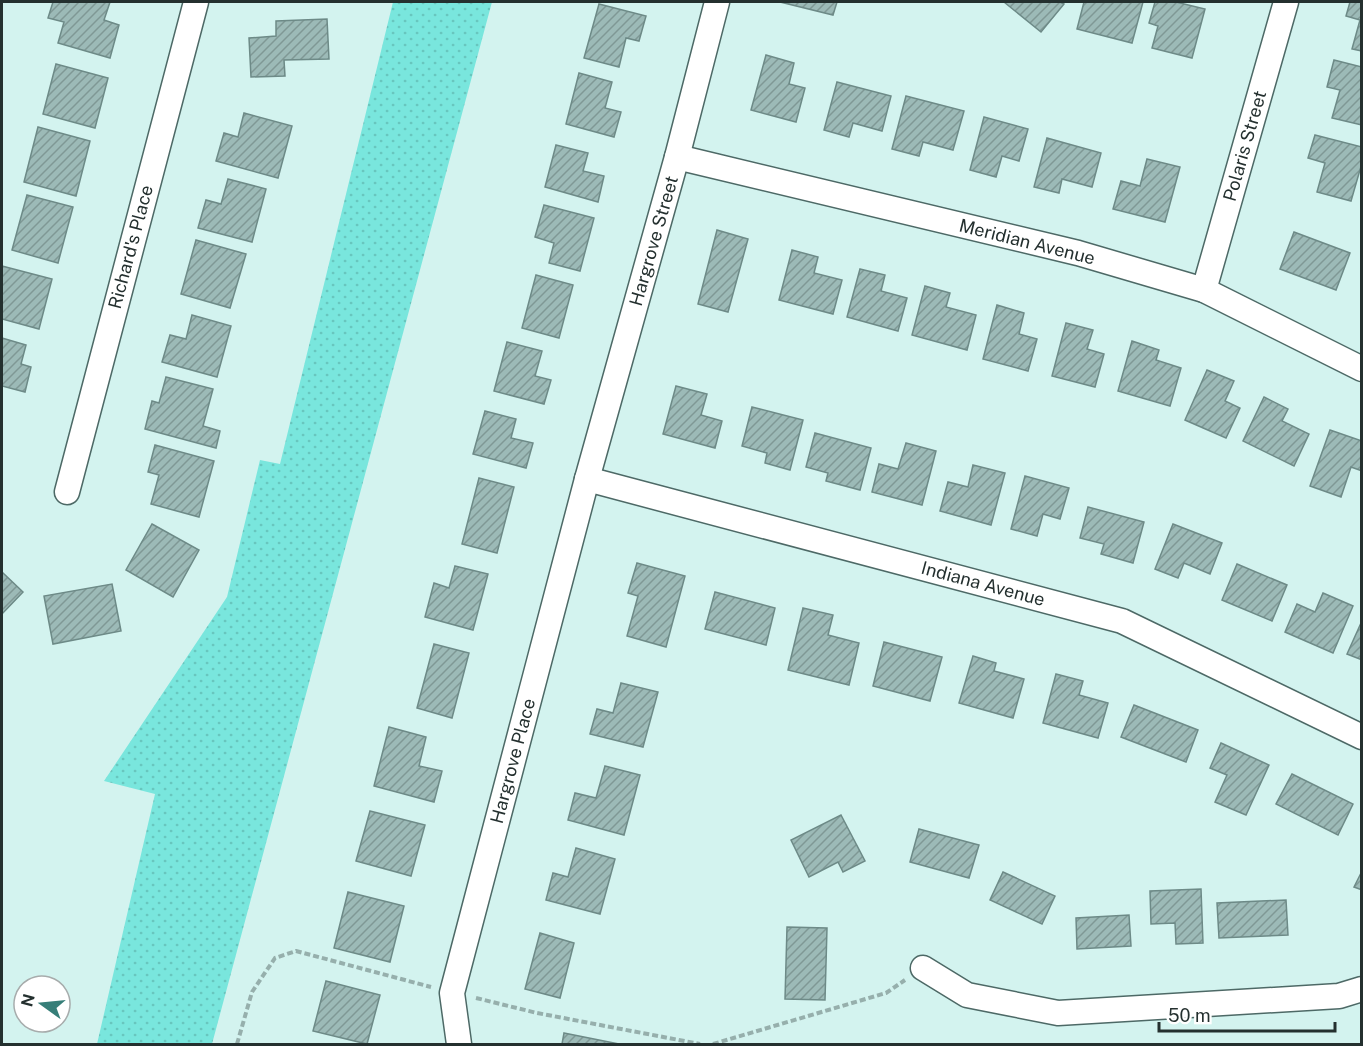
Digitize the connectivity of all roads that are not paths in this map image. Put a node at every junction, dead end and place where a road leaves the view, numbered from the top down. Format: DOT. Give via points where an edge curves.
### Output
graph roads {
  1 [pos="196,2"];
  2 [pos="717,2"];
  3 [pos="1286,2"];
  4 [pos="677,157"];
  5 [pos="1204,290"];
  6 [pos="1362,369"];
  7 [pos="587,479"];
  8 [pos="67,492"];
  9 [pos="1362,737"];
  10 [pos="923,969"];
  11 [pos="1362,989"];
  12 [pos="459,1044"];
  1 -- 8 [label="street, Richard's Place"];
  2 -- 4 [label="street, Hargrove Street"];
  3 -- 5 [label="street, Polaris Street"];
  4 -- 5 [label="street, Meridian Avenue" via="1078,253"];
  4 -- 7 [label="street, Hargrove Street"];
  5 -- 6 [label="street, Meridian Avenue"];
  7 -- 9 [label="street, Indiana Avenue" via="1122,621"];
  7 -- 12 [label="street, Hargrove Place" via="452,993"];
  10 -- 11 [label="street" via="967,994 1058,1013 1339,996"];
}
